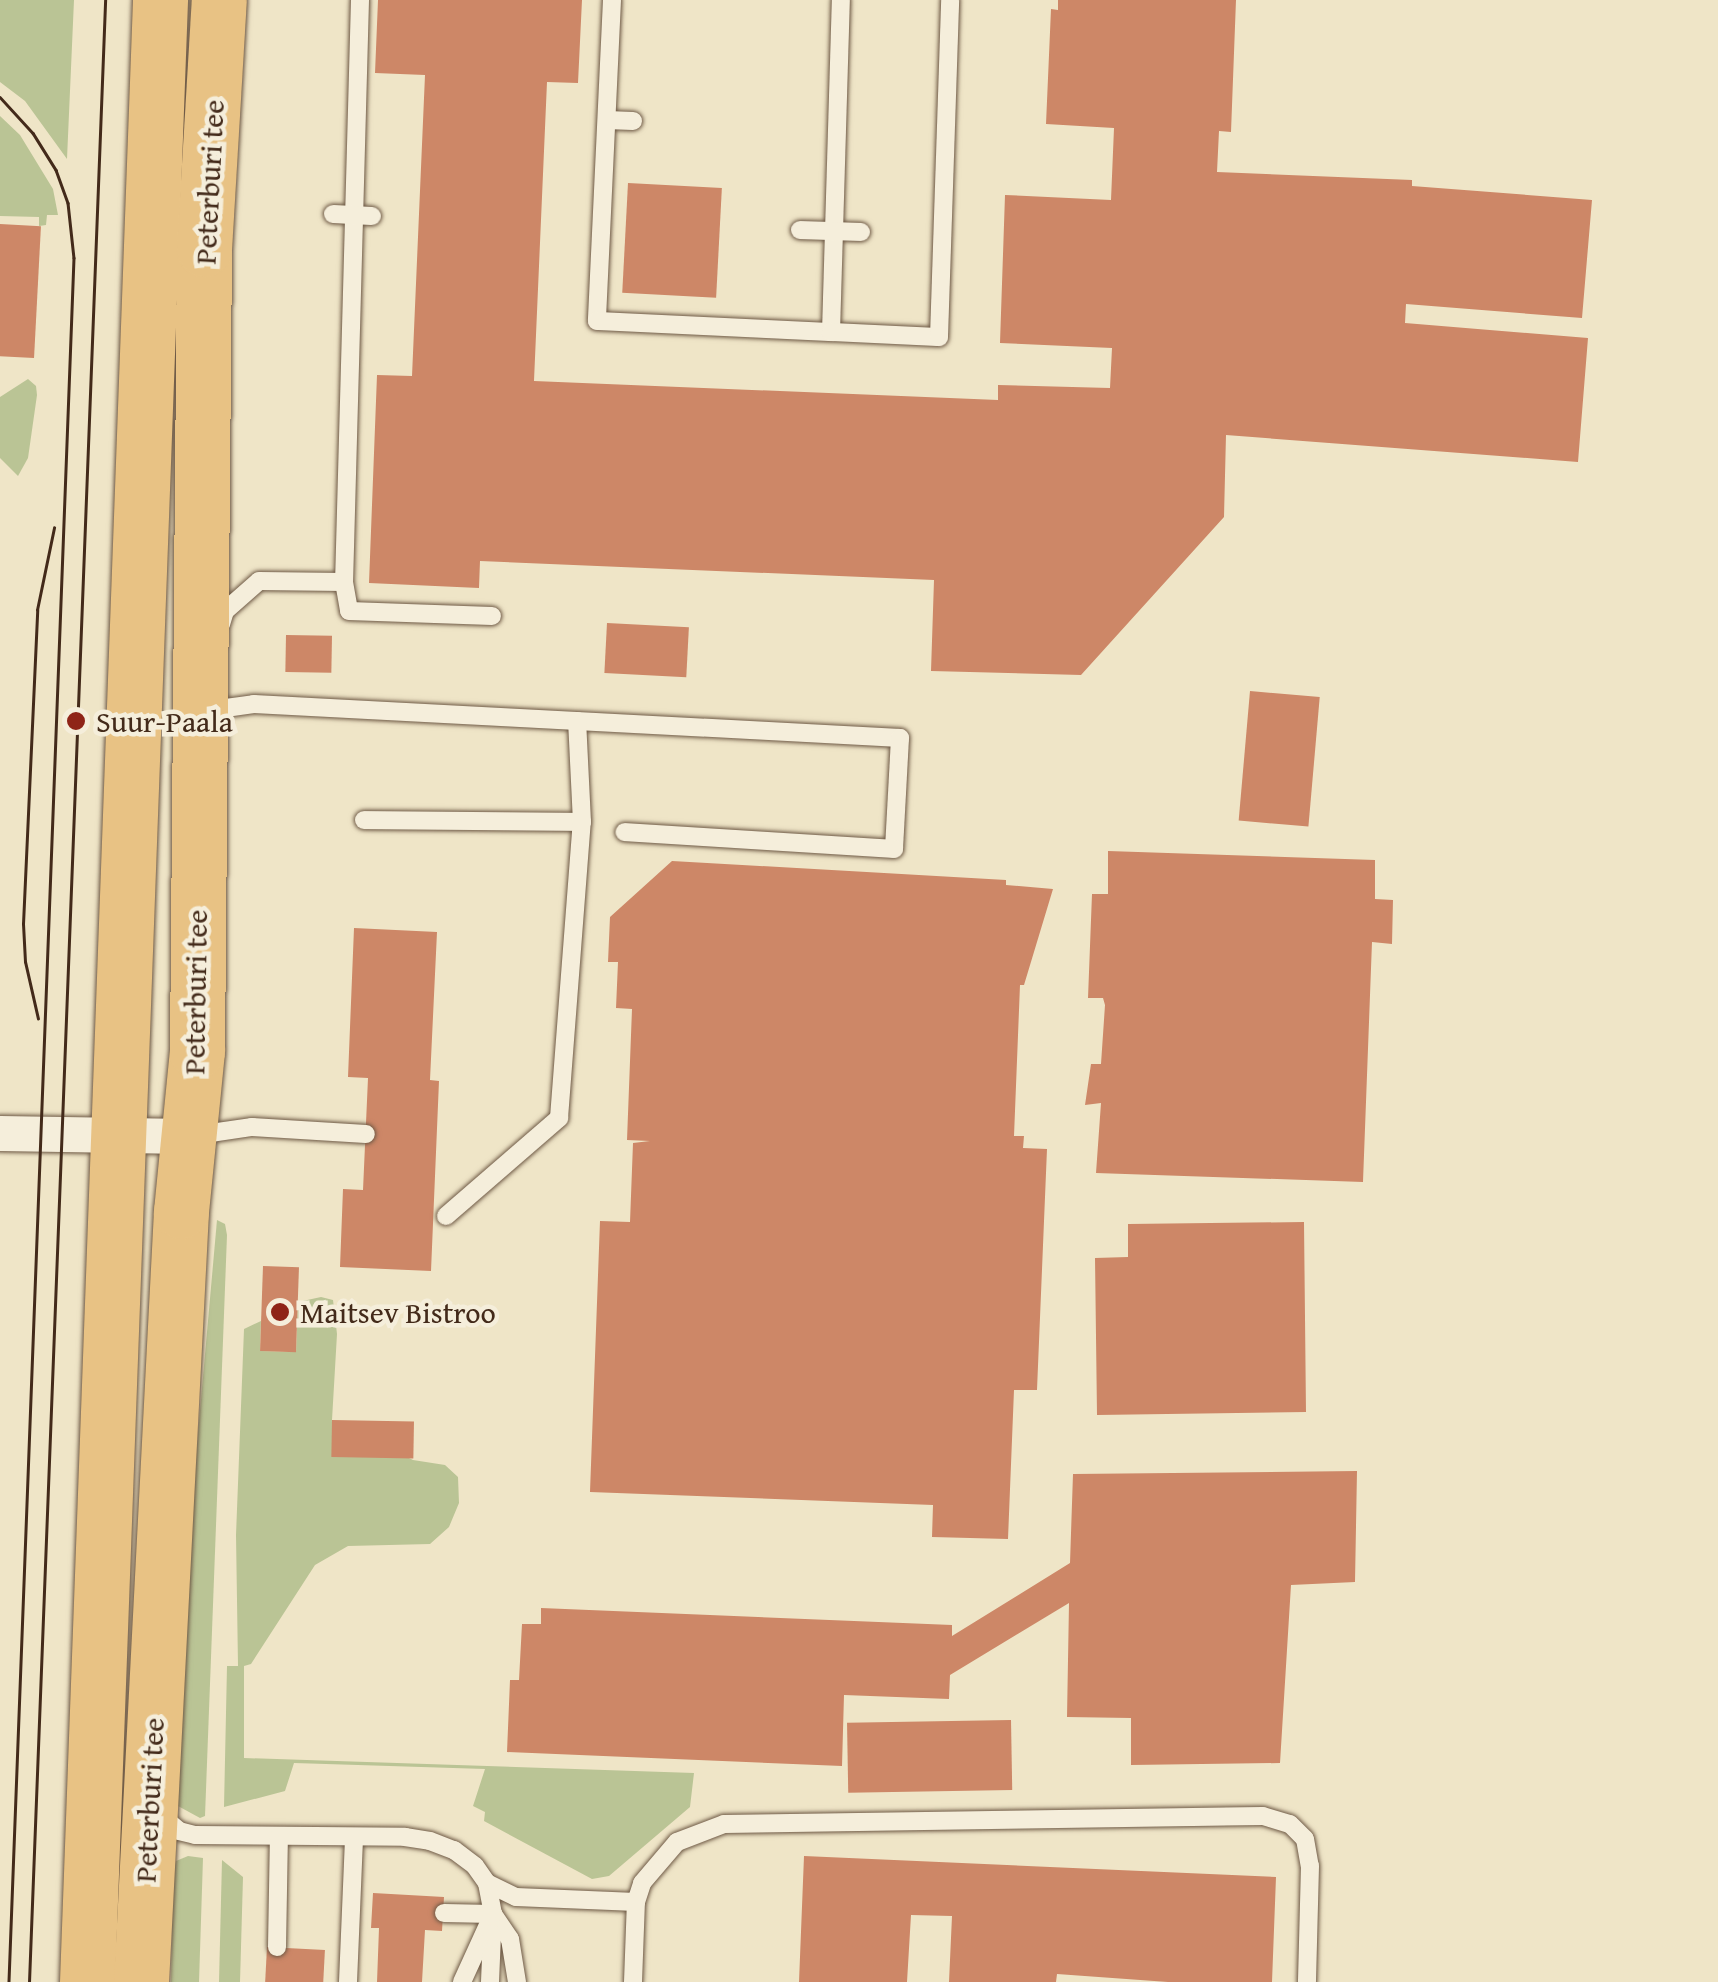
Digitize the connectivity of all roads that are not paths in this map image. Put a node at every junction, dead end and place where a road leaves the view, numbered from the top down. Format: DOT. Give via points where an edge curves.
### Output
graph roads {
  1 [pos="160,0"];
  2 [pos="219,0"];
  3 [pos="360,0"];
  4 [pos="612,0"];
  5 [pos="841,0"];
  6 [pos="950,0"];
  7 [pos="606,120"];
  8 [pos="633,121"];
  9 [pos="333,214"];
  10 [pos="363,216"];
  11 [pos="800,230"];
  12 [pos="834,231"];
  13 [pos="860,232"];
  14 [pos="830,332"];
  15 [pos="344,582"];
  16 [pos="492,616"];
  17 [pos="198,712"];
  18 [pos="576,721"];
  19 [pos="364,820"];
  20 [pos="582,822"];
  21 [pos="625,832"];
  22 [pos="0,1133"];
  23 [pos="366,1134"];
  24 [pos="118,1135"];
  25 [pos="187,1136"];
  26 [pos="446,1216"];
  27 [pos="148,1795"];
  28 [pos="280,1837"];
  29 [pos="354,1837"];
  30 [pos="487,1883"];
  31 [pos="636,1902"];
  32 [pos="351,1909"];
  33 [pos="372,1910"];
  34 [pos="444,1913"];
  35 [pos="492,1914"];
  36 [pos="276,1947"];
  37 [pos="87,1982"];
  38 [pos="141,1982"];
  39 [pos="348,1982"];
  40 [pos="462,1982"];
  41 [pos="490,1982"];
  42 [pos="517,1982"];
  43 [pos="634,1982"];
  44 [pos="1307,1982"];
  1 -- 24 [label="highway, Peterburi tee"];
  2 -- 17 [label="highway, Peterburi tee" via="204,249"];
  3 -- 10 [label="lane"];
  4 -- 7 [label="lane"];
  5 -- 12 [label="lane"];
  6 -- 14 [label="lane" via="940,337"];
  7 -- 8 [label="lane"];
  7 -- 14 [label="lane" via="597,321"];
  9 -- 10 [label="lane"];
  10 -- 15 [label="lane"];
  11 -- 12 [label="lane"];
  12 -- 13 [label="lane"];
  12 -- 14 [label="lane"];
  15 -- 16 [label="lane" via="350,611"];
  15 -- 17 [label="lane" via="260,580 241,594 225,610"];
  17 -- 18 [label="lane" via="254,704"];
  17 -- 25 [label="highway, Peterburi tee" via="197,1051"];
  18 -- 20 [label="lane"];
  18 -- 21 [label="lane" via="900,738 894,850"];
  19 -- 20 [label="lane"];
  20 -- 26 [label="lane" via="558,1118"];
  22 -- 24 [label="street"];
  23 -- 25 [label="lane" via="252,1127"];
  24 -- 25 [label="street"];
  24 -- 37 [label="highway, Peterburi tee"];
  25 -- 27 [label="highway, Peterburi tee"];
  27 -- 28 [label="lane" via="179,1831"];
  27 -- 38 [label="highway, Peterburi tee"];
  28 -- 29 [label="lane"];
  28 -- 36 [label="lane"];
  29 -- 30 [label="lane" via="430,1841 454,1850"];
  29 -- 32 [label="lane"];
  30 -- 31 [label="lane" via="540,1902"];
  30 -- 35 [label="lane"];
  31 -- 43 [label="lane"];
  31 -- 44 [label="lane" via="642,1883 677,1842 724,1824 1263,1816 1290,1824 1305,1840"];
  32 -- 33 [label="lane"];
  32 -- 39 [label="lane"];
  34 -- 35 [label="lane"];
  35 -- 40 [label="lane"];
  35 -- 41 [label="lane"];
  35 -- 42 [label="lane" via="510,1939"];
}
